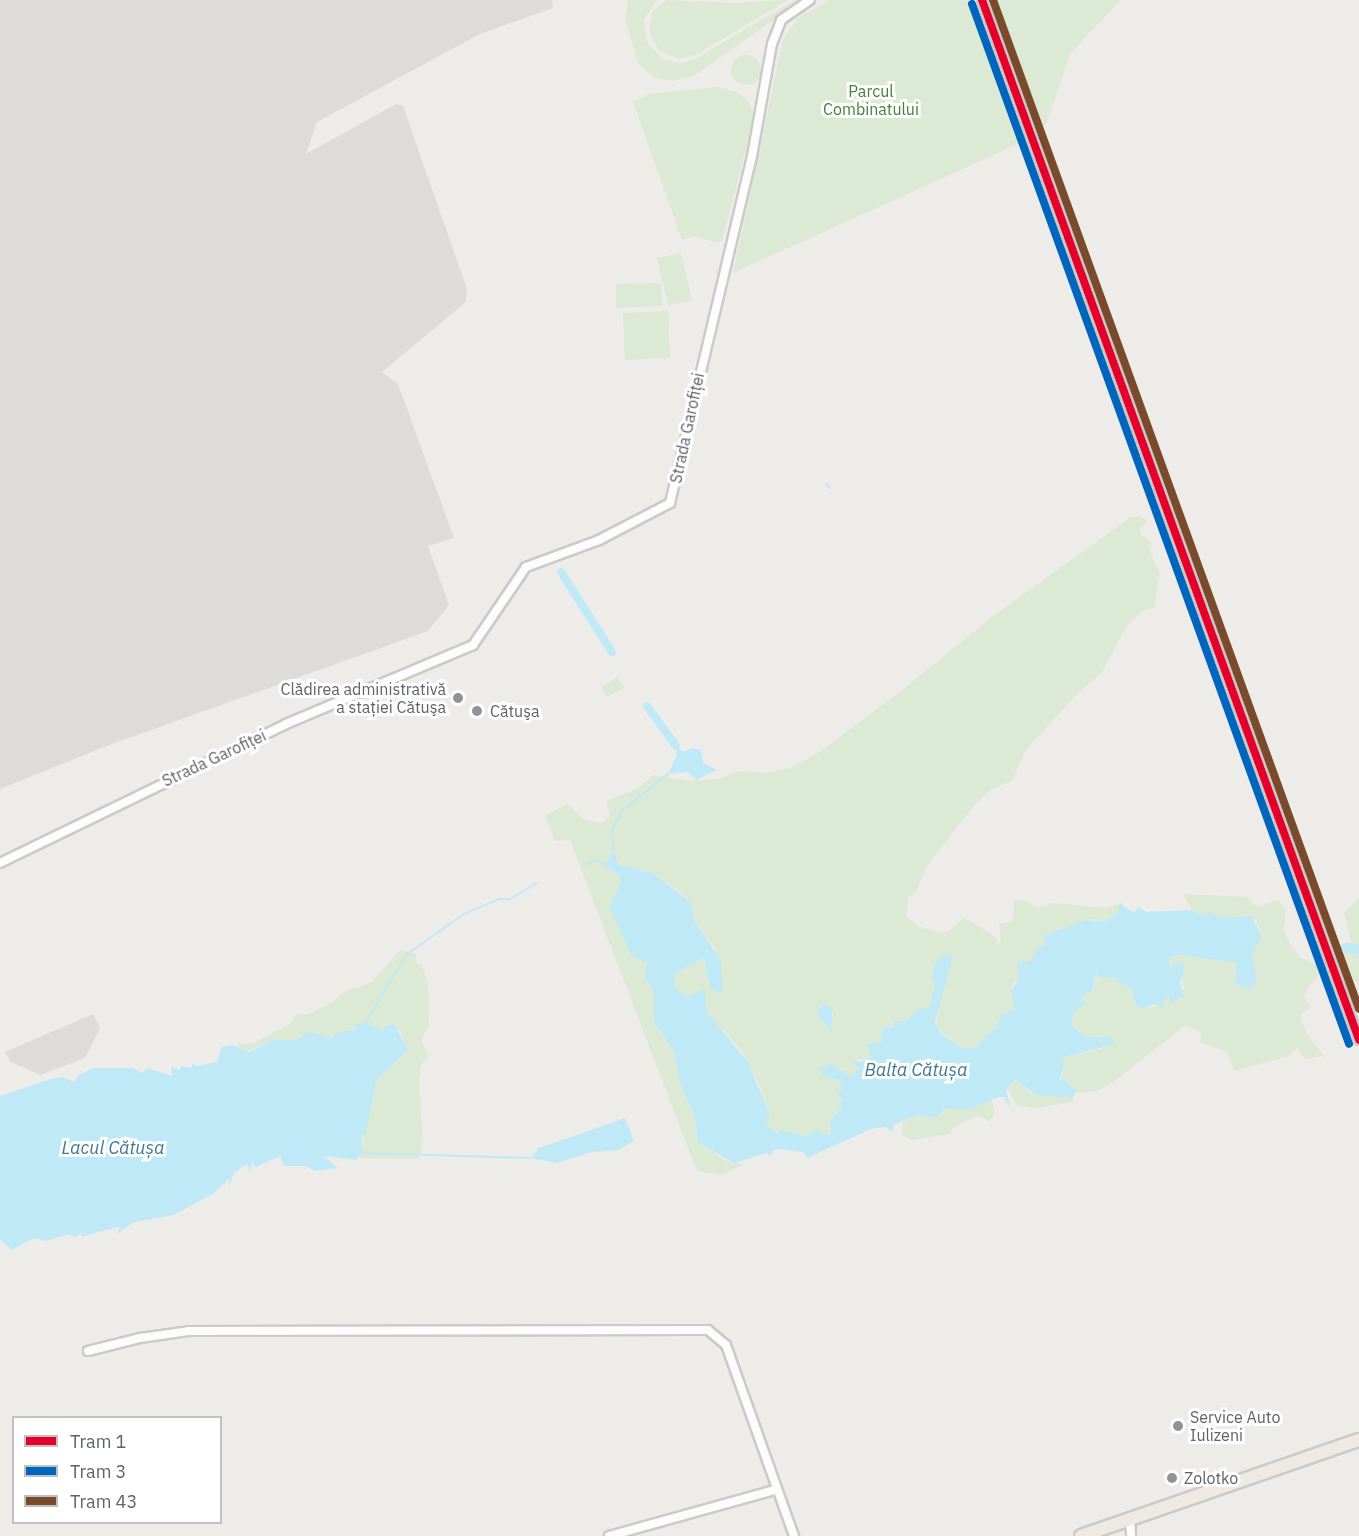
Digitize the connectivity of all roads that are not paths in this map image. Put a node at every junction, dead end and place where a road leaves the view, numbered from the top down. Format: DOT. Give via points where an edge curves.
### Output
graph roads {
  1 [pos="810,0"];
  2 [pos="982,0"];
  3 [pos="0,863"];
  4 [pos="1359,1040"];
  5 [pos="88,1352"];
  6 [pos="1359,1440"];
  7 [pos="775,1490"];
  8 [pos="1130,1520"];
  9 [pos="609,1536"];
  10 [pos="794,1536"];
  11 [pos="1082,1536"];
  12 [pos="1131,1536"];
  1 -- 3 [label="street, Strada Garofiței" via="781,20 774,37 752,156 670,503 599,540 526,567 473,645 286,724"];
  2 -- 4 [label="street"];
  5 -- 7 [label="street" via="140,1338 189,1331 700,1328 726,1345"];
  6 -- 8 [label="highway"];
  7 -- 9 [label="street"];
  7 -- 10 [label="street"];
  8 -- 11 [label="highway"];
  8 -- 12 [label="street"];
}
